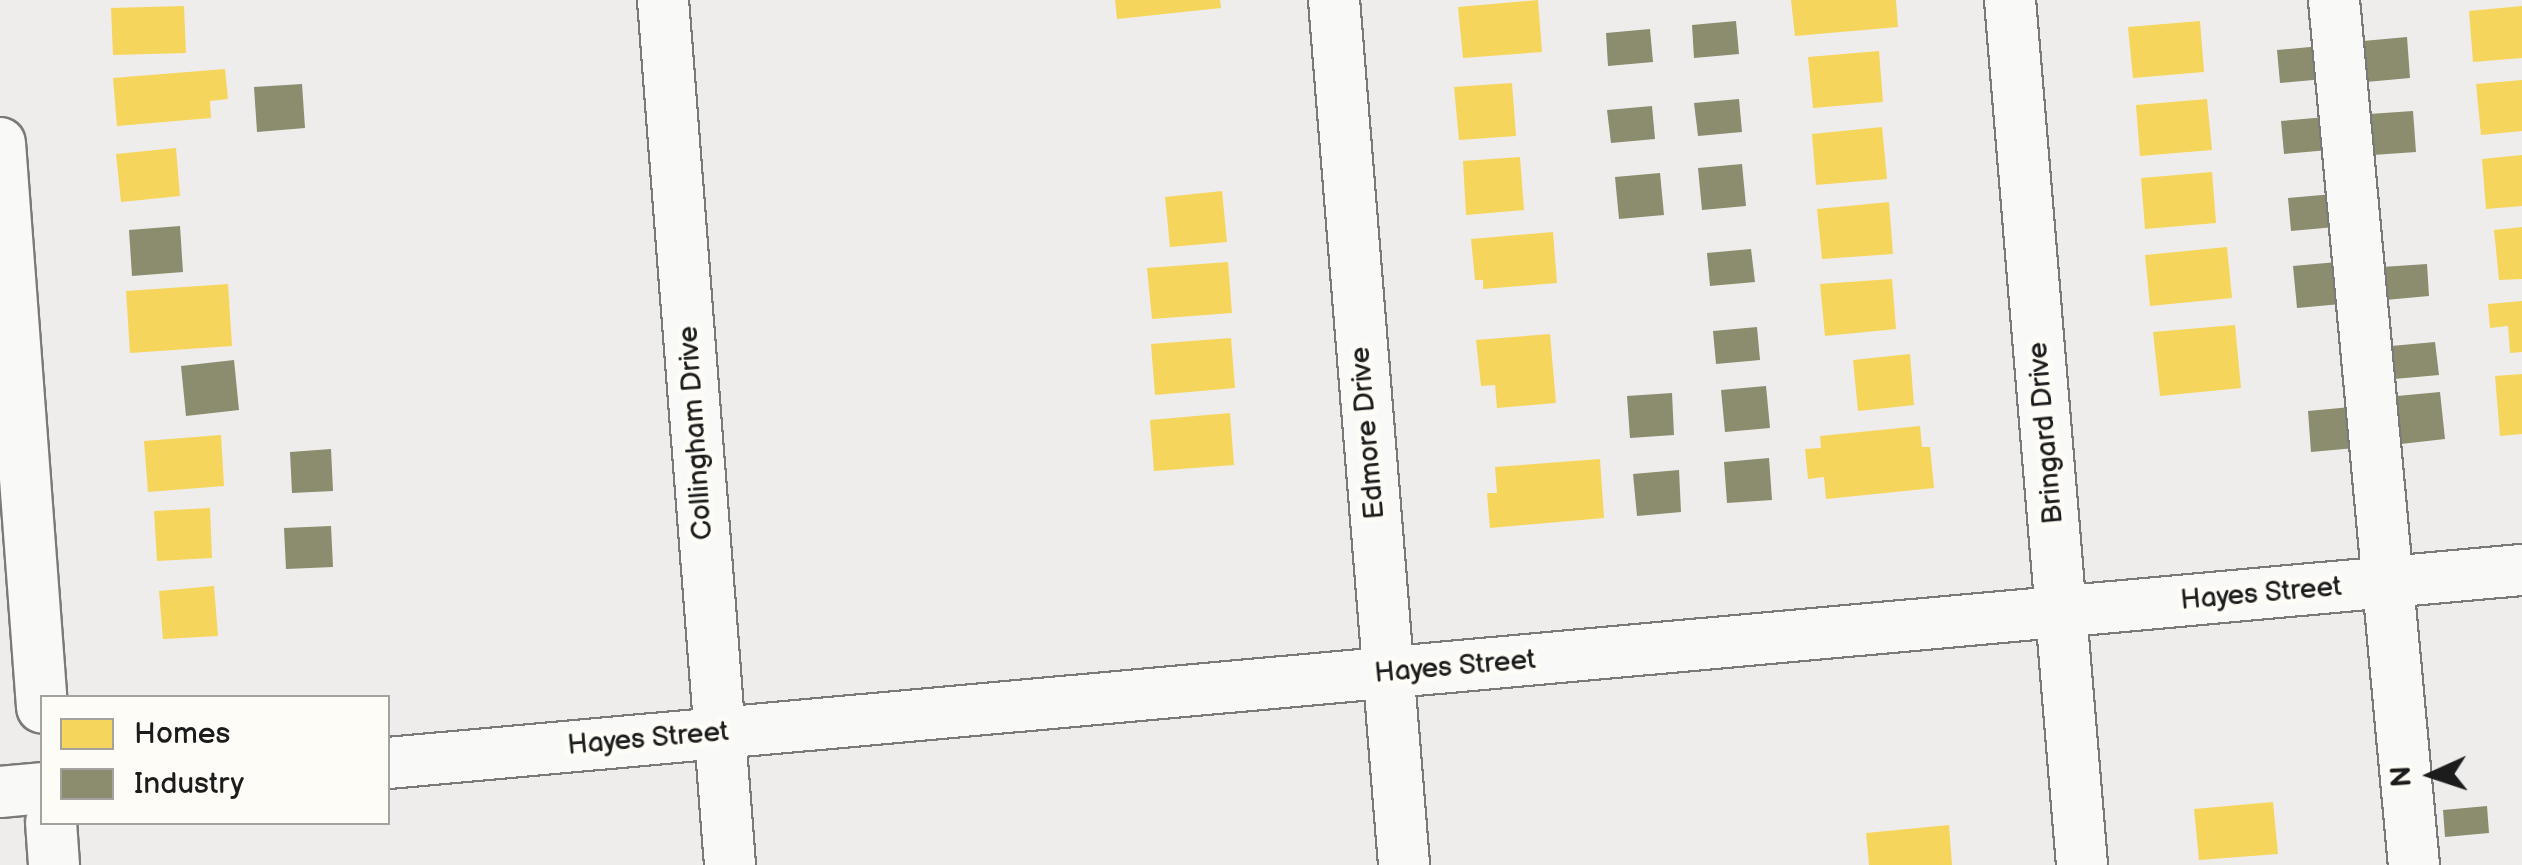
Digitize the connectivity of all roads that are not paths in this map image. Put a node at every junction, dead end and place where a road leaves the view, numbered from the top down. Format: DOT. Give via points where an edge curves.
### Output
graph roads {
  1 [pos="663,0"];
  2 [pos="1334,0"];
  3 [pos="2010,0"];
  4 [pos="2334,0"];
  5 [pos="0,143"];
  6 [pos="2522,570"];
  7 [pos="2388,582"];
  8 [pos="2061,612"];
  9 [pos="1387,673"];
  10 [pos="41,695"];
  11 [pos="720,733"];
  12 [pos="390,763"];
  13 [pos="40,788"];
  14 [pos="0,792"];
  15 [pos="51,825"];
  16 [pos="54,865"];
  17 [pos="730,865"];
  18 [pos="1404,865"];
  19 [pos="2082,865"];
  20 [pos="2414,865"];
  1 -- 11 [label="street, Collingham Drive"];
  2 -- 9 [label="street, Edmore Drive"];
  3 -- 8 [label="street, Bringard Drive"];
  4 -- 7 [label="street"];
  5 -- 10 [label="street"];
  6 -- 7 [label="street, Hayes Street"];
  7 -- 8 [label="street, Hayes Street"];
  7 -- 20 [label="street"];
  8 -- 9 [label="street, Hayes Street"];
  8 -- 19 [label="street, Bringard Drive"];
  9 -- 11 [label="street, Hayes Street"];
  9 -- 18 [label="street, Edmore Drive"];
  11 -- 12 [label="street, Hayes Street"];
  11 -- 17 [label="street, Collingham Drive"];
  13 -- 14 [label="street"];
  15 -- 16 [label="street"];
}
